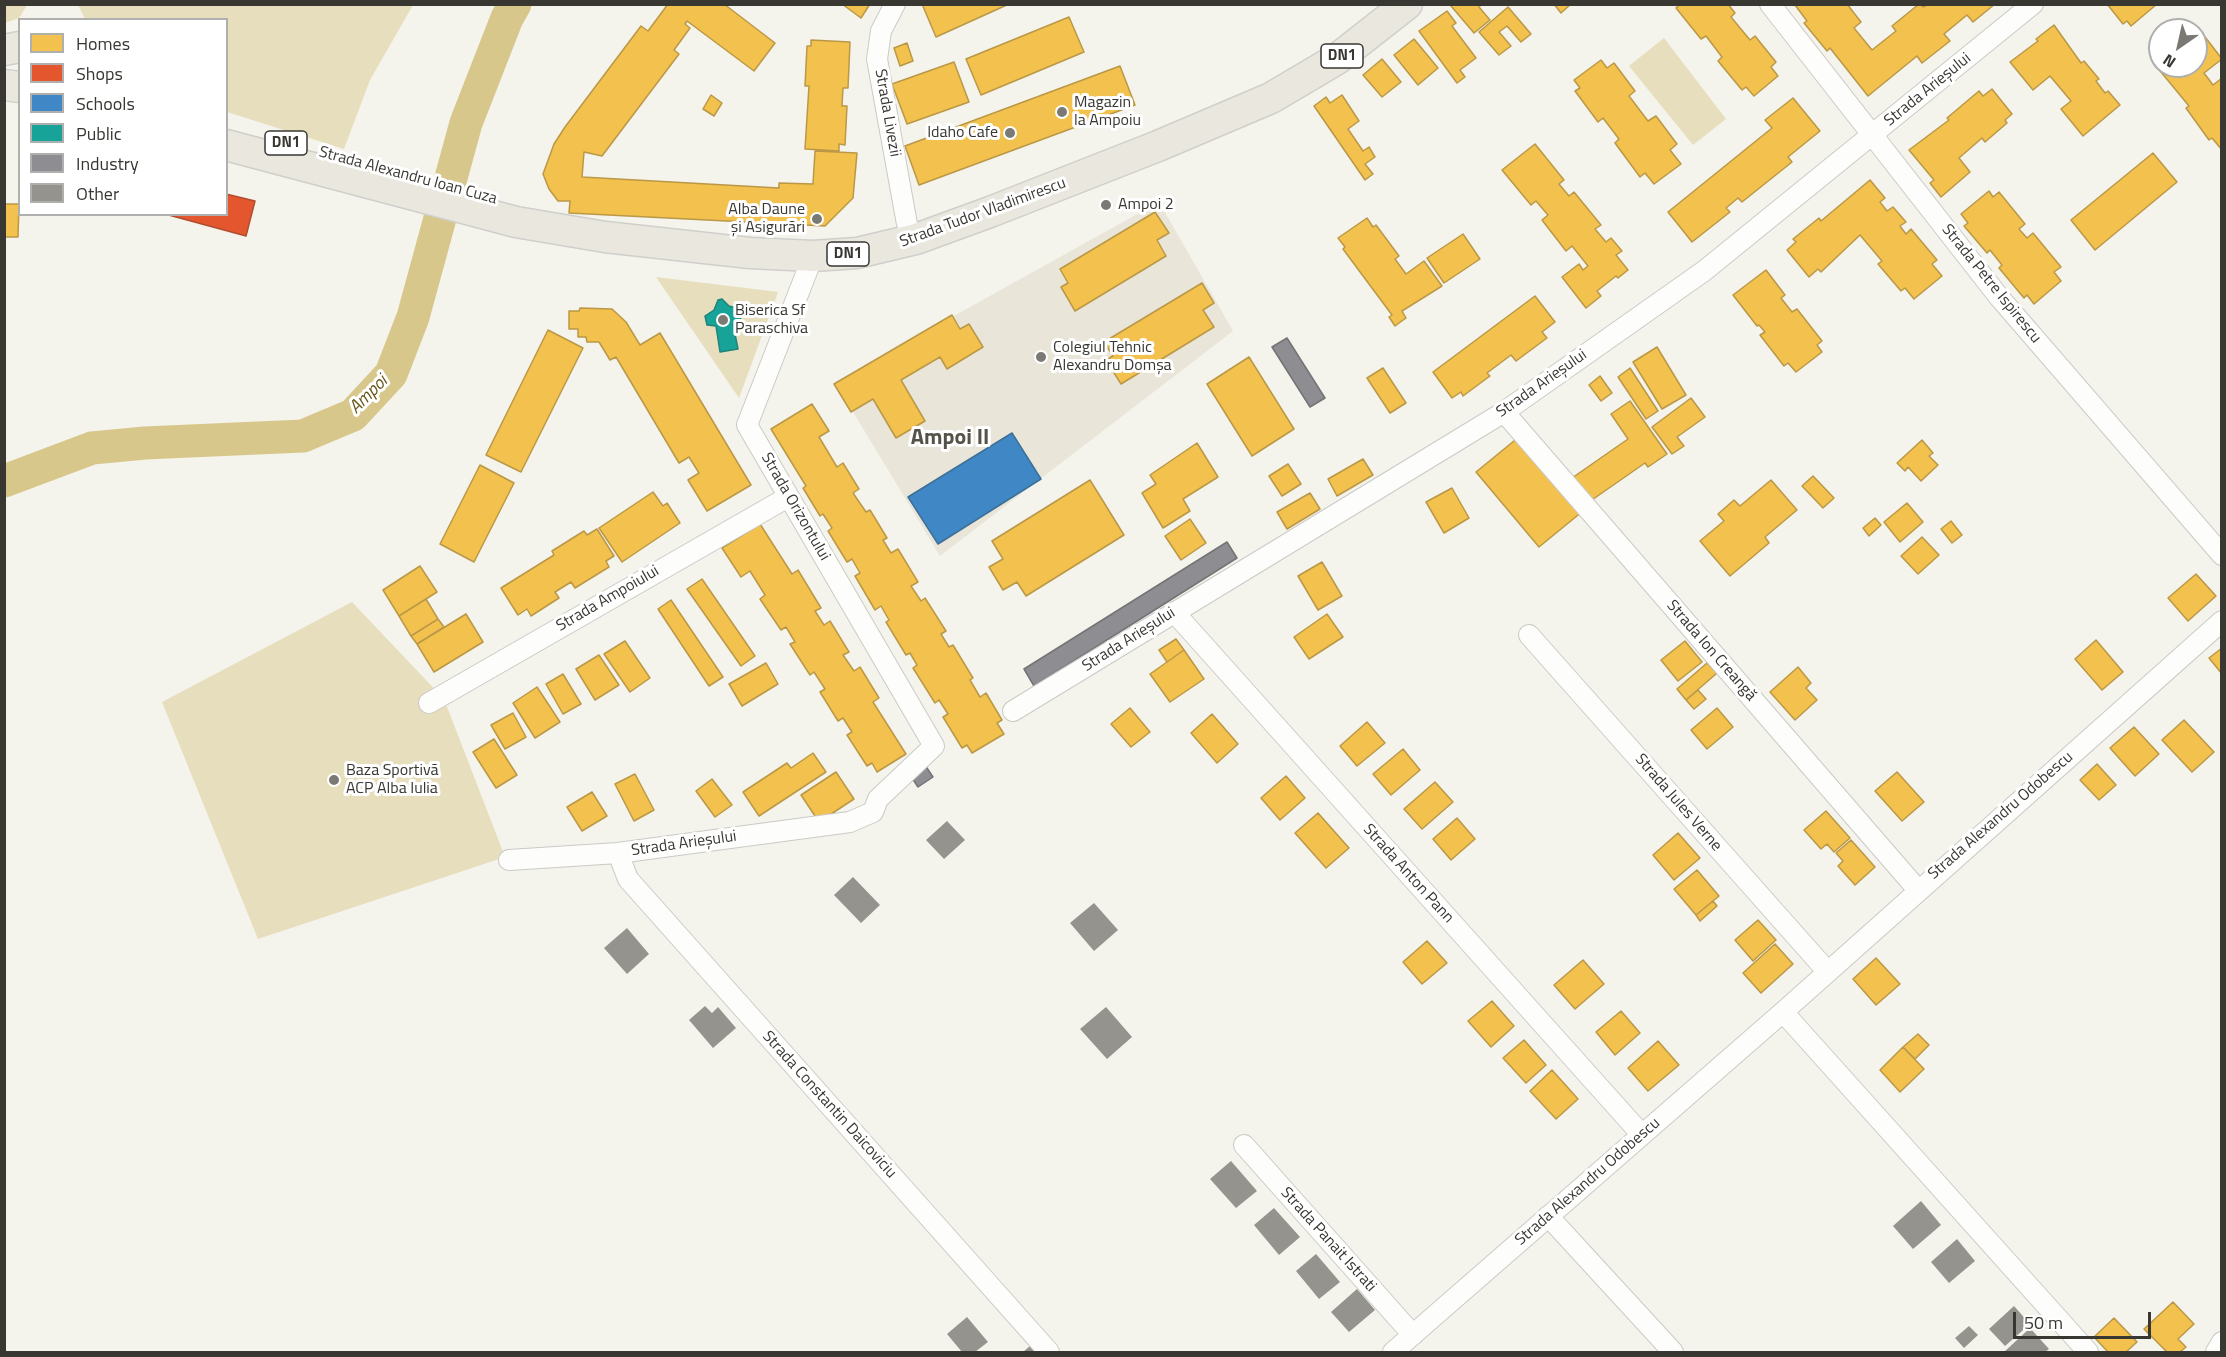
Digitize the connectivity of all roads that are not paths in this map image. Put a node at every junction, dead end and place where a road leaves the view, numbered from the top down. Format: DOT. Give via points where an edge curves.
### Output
graph roads {
  1 [pos="895,4"];
  2 [pos="1375,4"];
  3 [pos="1407,4"];
  4 [pos="1770,4"];
  5 [pos="2033,4"];
  6 [pos="228,126"];
  7 [pos="1873,135"];
  8 [pos="228,145"];
  9 [pos="343,167"];
  10 [pos="519,214"];
  11 [pos="907,224"];
  12 [pos="813,256"];
  13 [pos="1504,412"];
  14 [pos="788,496"];
  15 [pos="2222,555"];
  16 [pos="1174,612"];
  17 [pos="2222,621"];
  18 [pos="1529,634"];
  19 [pos="429,703"];
  20 [pos="1013,711"];
  21 [pos="934,746"];
  22 [pos="618,853"];
  23 [pos="509,860"];
  24 [pos="1918,890"];
  25 [pos="1827,971"];
  26 [pos="1783,1012"];
  27 [pos="1642,1135"];
  28 [pos="1244,1145"];
  29 [pos="1548,1216"];
  30 [pos="1413,1335"];
  31 [pos="2222,1342"];
  32 [pos="1049,1353"];
  33 [pos="1393,1353"];
  34 [pos="1673,1353"];
  35 [pos="2088,1353"];
  36 [pos="2216,1353"];
  1 -- 11 [label="street, Strada Livezii" via="881,32 877,59"];
  2 -- 11 [label="main road, Strada Tudor Vladimirescu / DN1" via="1305,58 1261,84 1062,166"];
  3 -- 12 [label="main road, Strada Tudor Vladimirescu / DN1" via="1315,73 1270,98 1184,135 916,239 857,253"];
  4 -- 7 [label="street, Strada Petre Ispirescu"];
  5 -- 7 [label="street, Strada Arieșului"];
  6 -- 9 [label="main road, Strada Alexandru Ioan Cuza / DN1"];
  7 -- 13 [label="street, Strada Arieșului" via="1704,271"];
  7 -- 15 [label="street, Strada Petre Ispirescu" via="1999,297"];
  8 -- 9 [label="main road, Strada Alexandru Ioan Cuza / DN1"];
  9 -- 10 [label="main road, Strada Alexandru Ioan Cuza / DN1"];
  10 -- 11 [label="main road, Strada Tudor Vladimirescu / DN1" via="748,238 852,237"];
  10 -- 12 [label="main road, Strada Tudor Vladimirescu / DN1" via="668,245"];
  12 -- 14 [label="street, Strada Orizontului" via="747,425"];
  13 -- 16 [label="street, Strada Arieșului"];
  13 -- 24 [label="street, Strada Ion Creangă"];
  14 -- 19 [label="street, Strada Ampoiului"];
  14 -- 21 [label="street, Strada Orizontului"];
  16 -- 20 [label="street, Strada Arieșului"];
  16 -- 27 [label="street, Strada Anton Pann"];
  17 -- 24 [label="street, Strada Alexandru Odobescu"];
  18 -- 25 [label="street, Strada Jules Verne"];
  21 -- 22 [label="street, Strada Arieșului" via="878,799 873,812 850,822"];
  22 -- 23 [label="street, Strada Arieșului"];
  22 -- 32 [label="street, Strada Constantin Daicoviciu" via="628,879"];
  24 -- 25 [label="street, Strada Alexandru Odobescu"];
  25 -- 26 [label="street, Strada Alexandru Odobescu"];
  26 -- 27 [label="street, Strada Alexandru Odobescu"];
  26 -- 35 [label="street"];
  27 -- 29 [label="street, Strada Alexandru Odobescu"];
  28 -- 30 [label="street, Strada Panait Istrati"];
  29 -- 30 [label="street, Strada Alexandru Odobescu"];
  29 -- 34 [label="street"];
  30 -- 33 [label="street, Strada Alexandru Odobescu"];
  31 -- 36 [label="street"];
}
